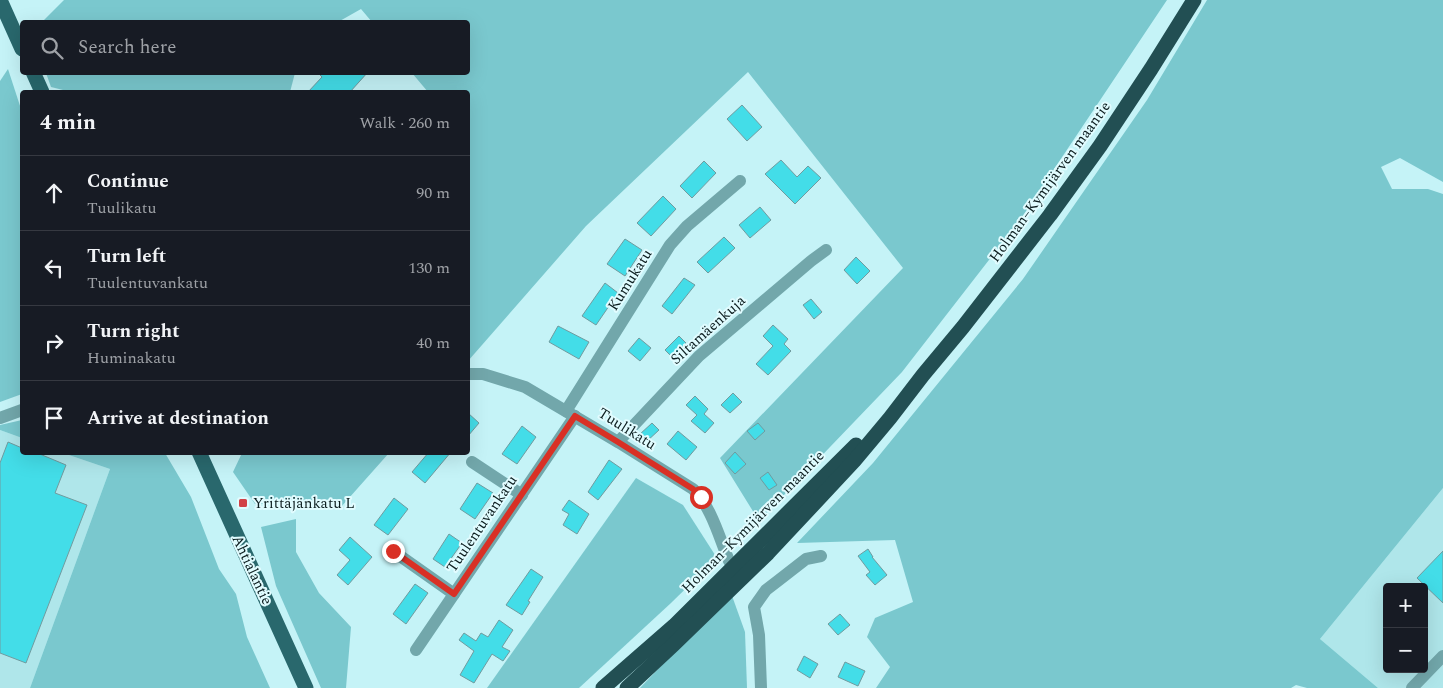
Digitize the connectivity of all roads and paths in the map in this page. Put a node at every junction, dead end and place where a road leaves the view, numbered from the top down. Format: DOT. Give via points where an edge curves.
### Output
graph roads {
  1 [pos="0,0"];
  2 [pos="1194,0"];
  3 [pos="20,45"];
  4 [pos="34,75"];
  5 [pos="41,90"];
  6 [pos="740,181"];
  7 [pos="826,250"];
  8 [pos="470,374"];
  9 [pos="923,375"];
  10 [pos="20,411"];
  11 [pos="570,414"];
  12 [pos="0,418"];
  13 [pos="618,442"];
  14 [pos="200,455"];
  15 [pos="472,462"];
  16 [pos="522,495"];
  17 [pos="393,551"];
  18 [pos="821,556"];
  19 [pos="729,561"];
  20 [pos="454,594"];
  21 [pos="416,650"];
  22 [pos="1443,656"];
  23 [pos="306,688"];
  24 [pos="603,688"];
  25 [pos="627,688"];
  26 [pos="761,688"];
  27 [pos="1412,688"];
  1 -- 3 [label="main road"];
  2 -- 9 [label="highway, Holman–Kymijärven maantie" via="1105,138 1050,215"];
  4 -- 5 [label="main road"];
  6 -- 11 [label="street, Kumukatu" via="670,244"];
  7 -- 13 [label="street, Siltamäenkuja" via="699,356"];
  8 -- 11 [label="street, Tuulikatu" via="483,374 525,387"];
  9 -- 24 [label="highway, Holman–Kymijärven maantie" via="674,626"];
  9 -- 25 [label="highway, Holman–Kymijärven maantie" via="854,461 812,506"];
  10 -- 12 [label="street"];
  11 -- 13 [label="street, Tuulikatu"];
  11 -- 16 [label="street, Tuulentuvankatu"];
  13 -- 19 [label="street, Tuulikatu" via="701,497"];
  14 -- 23 [label="main road, Ahtialantie"];
  15 -- 16 [label="street"];
  16 -- 20 [label="street, Tuulentuvankatu"];
  17 -- 20 [label="street"];
  18 -- 26 [label="street" via="806,559 766,590 754,607 759,635"];
  20 -- 21 [label="street, Tuulentuvankatu"];
  22 -- 27 [label="street"];
}
